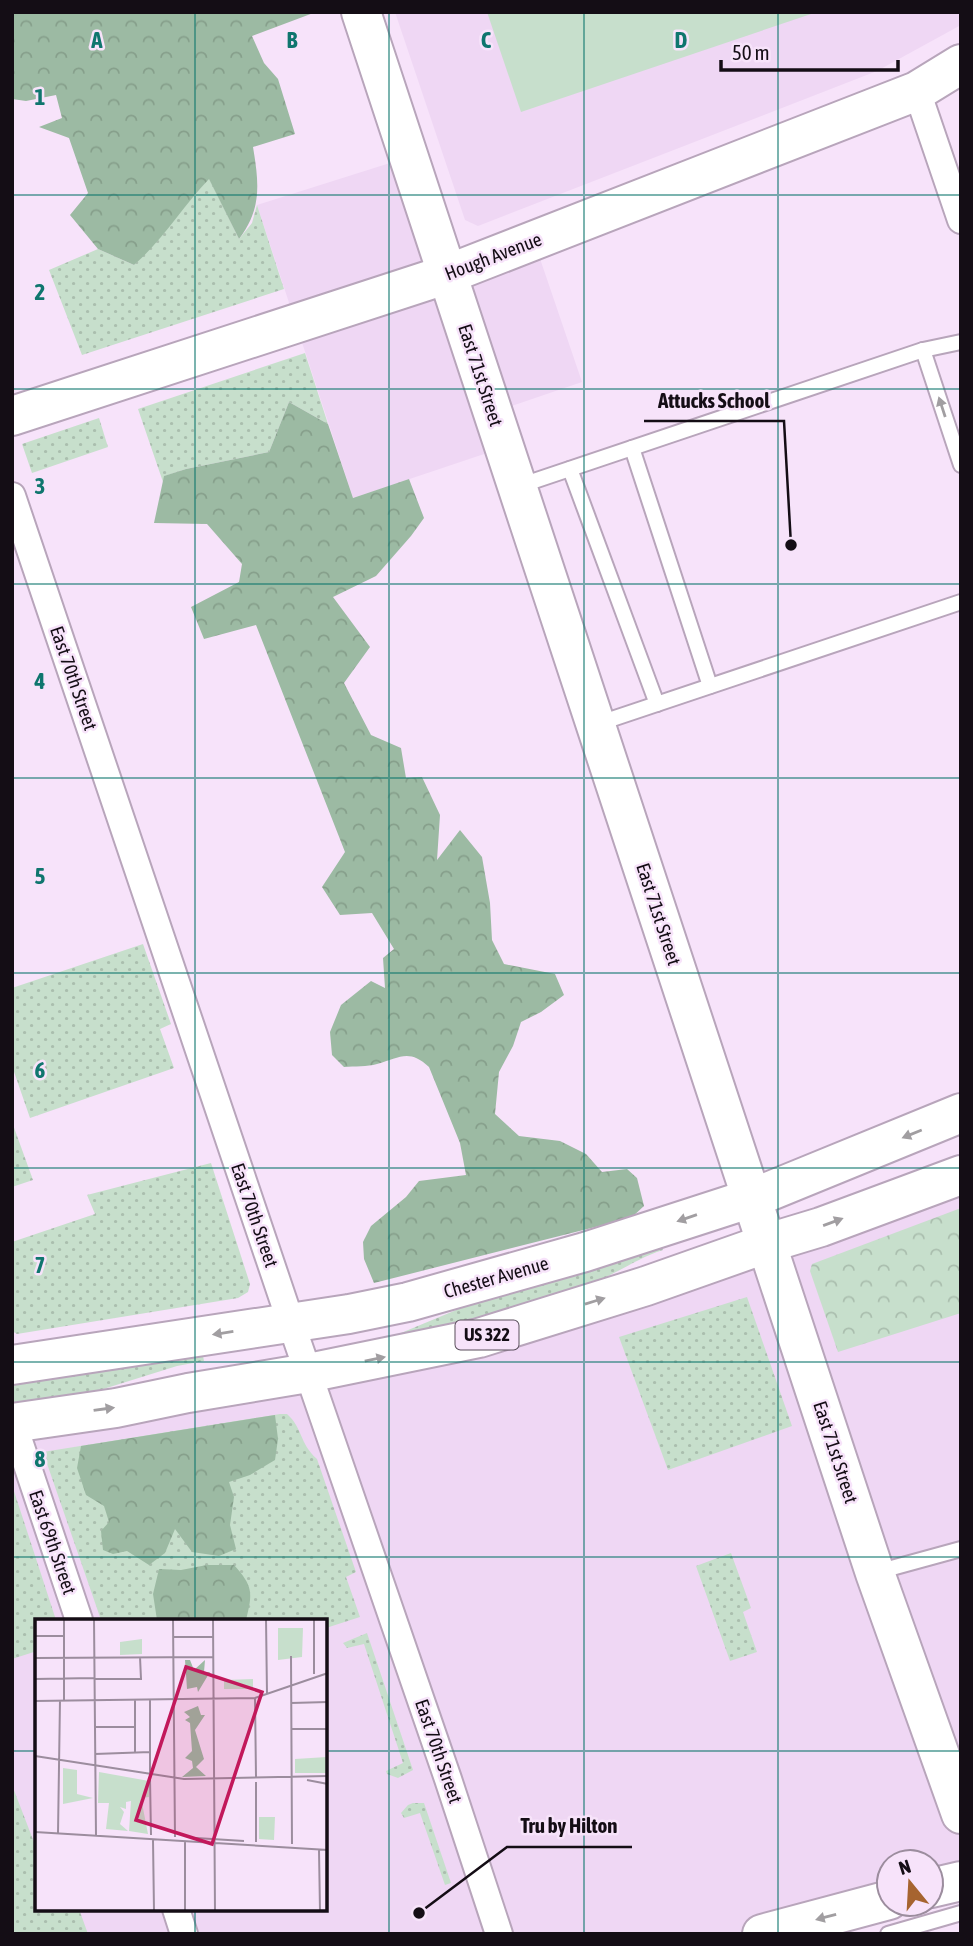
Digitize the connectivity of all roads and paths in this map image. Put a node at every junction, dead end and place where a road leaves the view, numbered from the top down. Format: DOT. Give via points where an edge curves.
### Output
graph roads {
  1 [pos="361,12"];
  2 [pos="961,64"];
  3 [pos="917,91"];
  4 [pos="960,217"];
  5 [pos="448,274"];
  6 [pos="961,342"];
  7 [pos="923,350"];
  8 [pos="12,416"];
  9 [pos="632,448"];
  10 [pos="961,465"];
  11 [pos="570,469"];
  12 [pos="518,487"];
  13 [pos="12,496"];
  14 [pos="961,602"];
  15 [pos="710,686"];
  16 [pos="657,705"];
  17 [pos="596,724"];
  18 [pos="961,1114"];
  19 [pos="961,1175"];
  20 [pos="752,1198"];
  21 [pos="768,1242"];
  22 [pos="291,1323"];
  23 [pos="12,1365"];
  24 [pos="308,1373"];
  25 [pos="13,1423"];
  26 [pos="961,1549"];
  27 [pos="875,1573"];
  28 [pos="79,1619"];
  29 [pos="961,1814"];
  30 [pos="875,1903"];
  31 [pos="177,1911"];
  32 [pos="961,1913"];
  33 [pos="184,1934"];
  34 [pos="499,1934"];
  35 [pos="762,1934"];
  36 [pos="888,1934"];
  1 -- 5 [label="street, East 71st Street"];
  2 -- 3 [label="street, Hough Avenue"];
  3 -- 4 [label="street"];
  3 -- 5 [label="street, Hough Avenue"];
  5 -- 8 [label="street, Hough Avenue"];
  5 -- 12 [label="street, East 71st Street"];
  6 -- 7 [label="lane"];
  7 -- 9 [label="lane"];
  10 -- 7 [label="lane, one-way"];
  9 -- 11 [label="lane"];
  9 -- 15 [label="lane"];
  11 -- 12 [label="lane"];
  11 -- 16 [label="lane"];
  12 -- 17 [label="street, East 71st Street"];
  13 -- 22 [label="street, East 70th Street"];
  14 -- 15 [label="lane"];
  15 -- 16 [label="lane"];
  16 -- 17 [label="lane"];
  17 -- 20 [label="street, East 71st Street"];
  18 -- 20 [label="street, Chester Avenue, one-way"];
  21 -- 19 [label="street, US 322, one-way"];
  20 -- 21 [label="street, East 71st Street"];
  20 -- 22 [label="street, Chester Avenue, one-way" via="465,1286 361,1312"];
  24 -- 21 [label="street, US 322, one-way" via="479,1338"];
  21 -- 27 [label="street, East 71st Street"];
  22 -- 23 [label="street, Chester Avenue, one-way"];
  22 -- 24 [label="street, East 70th Street"];
  25 -- 24 [label="street, US 322, one-way"];
  24 -- 34 [label="street, East 70th Street"];
  25 -- 28 [label="street, East 69th Street"];
  26 -- 27 [label="lane"];
  27 -- 29 [label="street, East 71st Street"];
  30 -- 35 [label="street, one-way"];
  31 -- 33 [label="street"];
  32 -- 36 [label="lane"];
}
